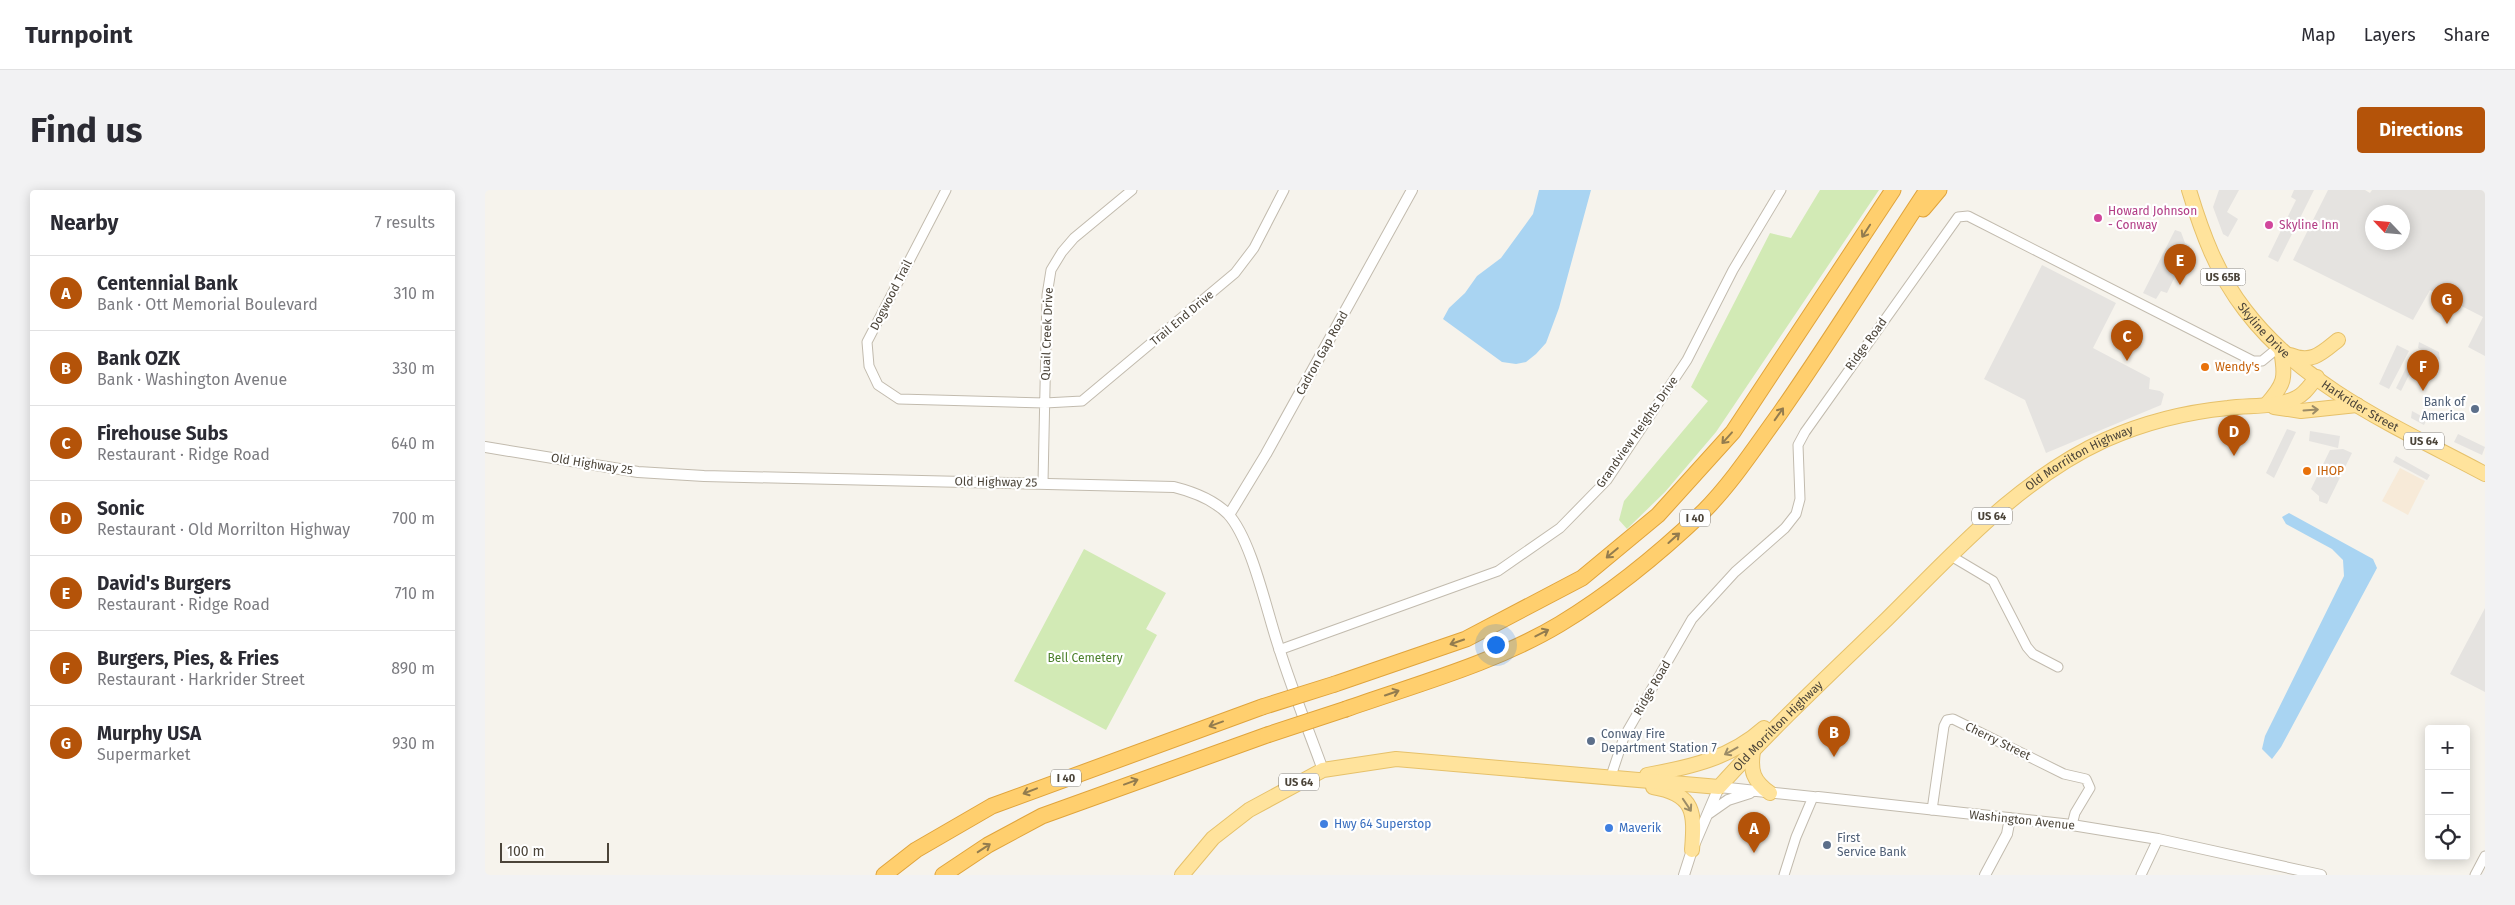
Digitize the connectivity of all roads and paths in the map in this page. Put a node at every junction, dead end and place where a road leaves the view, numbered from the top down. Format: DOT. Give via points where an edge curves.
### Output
graph roads {
  1 [pos="946,190"];
  2 [pos="1132,190"];
  3 [pos="1284,190"];
  4 [pos="1412,190"];
  5 [pos="1781,190"];
  6 [pos="1893,190"];
  7 [pos="1927,190"];
  8 [pos="1939,190"];
  9 [pos="2189,190"];
  10 [pos="1862,287"];
  11 [pos="2339,340"];
  12 [pos="2280,348"];
  13 [pos="2317,377"];
  14 [pos="1045,403"];
  15 [pos="2266,405"];
  16 [pos="2357,405"];
  17 [pos="485,447"];
  18 [pos="2485,474"];
  19 [pos="1043,482"];
  20 [pos="1229,515"];
  21 [pos="1951,556"];
  22 [pos="1279,650"];
  23 [pos="1838,667"];
  24 [pos="2058,667"];
  25 [pos="1753,751"];
  26 [pos="1323,770"];
  27 [pos="1611,776"];
  28 [pos="1719,787"];
  29 [pos="1763,792"];
  30 [pos="1815,797"];
  31 [pos="1932,810"];
  32 [pos="1706,817"];
  33 [pos="2010,818"];
  34 [pos="2072,824"];
  35 [pos="2158,839"];
  36 [pos="1692,850"];
  37 [pos="2485,856"];
  38 [pos="2308,874"];
  39 [pos="884,875"];
  40 [pos="943,875"];
  41 [pos="1182,875"];
  42 [pos="1684,875"];
  43 [pos="1784,875"];
  44 [pos="1985,875"];
  45 [pos="2141,875"];
  46 [pos="2321,875"];
  47 [pos="2475,875"];
  1 -- 14 [label="street, Dogwood Trail" via="867,342 869,366 877,385 899,398"];
  2 -- 14 [label="street, Quail Creek Drive" via="1074,238 1051,270 1047,295"];
  3 -- 14 [label="street, Trail End Drive" via="1254,248 1235,274 1082,401"];
  4 -- 20 [label="street, Cadron Gap Road"];
  5 -- 22 [label="street, Grandview Heights Drive" via="1733,270 1687,360 1607,480 1560,528 1498,571"];
  6 -- 39 [label="highway, I 40, one-way, bridge" via="1733,432 1658,514 1582,578 1466,639 1262,707 992,806 916,850"];
  7 -- 10 [label="highway, I 40"];
  8 -- 10 [label="highway"];
  9 -- 12 [label="main road, Skyline Drive / US 65B" via="2212,257 2245,310"];
  40 -- 10 [label="highway, I 40, one-way, bridge" via="988,845 1042,816 1455,671 1513,648 1559,624 1651,558 1704,511 1758,444"];
  11 -- 12 [label="main road" via="2309,360 2295,357"];
  12 -- 13 [label="main road, Skyline Drive / US 65B"];
  12 -- 15 [label="main road" via="2285,378 2282,387"];
  12 -- 27 [label="street, Ridge Road" via="2262,361 2253,361 1968,216 1959,217 1805,432 1799,446 1800,499 1796,514 1785,528 1735,572 1692,619 1624,737"];
  13 -- 15 [label="main road, Old Morrilton Highway / US 64" via="2296,398"];
  13 -- 16 [label="main road, Harkrider Street / US 64"];
  14 -- 19 [label="street, Quail Creek Drive"];
  15 -- 16 [label="main road, US 64, one-way" via="2301,411"];
  15 -- 21 [label="main road, Old Morrilton Highway / US 64" via="2173,418 2105,441 2063,462 2027,486"];
  16 -- 18 [label="main road, Harkrider Street / US 64"];
  17 -- 19 [label="street, Old Highway 25" via="638,472 679,475"];
  19 -- 20 [label="street, Old Highway 25" via="1174,487 1197,493"];
  20 -- 22 [label="street, Old Highway 25" via="1244,538"];
  21 -- 23 [label="main road, Old Morrilton Highway / US 64"];
  21 -- 24 [label="street" via="1993,580 2027,647 2033,654"];
  22 -- 26 [label="street, Old Highway 25"];
  23 -- 25 [label="main road, Old Morrilton Highway / US 64"];
  23 -- 27 [label="main road, one-way" via="1755,736 1729,753 1692,767 1646,776"];
  25 -- 28 [label="main road, Old Morrilton Highway / US 64"];
  25 -- 29 [label="main road" via="1751,773"];
  26 -- 27 [label="main road, US 64" via="1396,759"];
  26 -- 41 [label="main road, US 64" via="1249,810 1213,838"];
  27 -- 28 [label="main road, US 64"];
  27 -- 36 [label="main road, one-way" via="1665,789 1685,800 1691,807 1694,820"];
  28 -- 29 [label="street, Washington Avenue"];
  28 -- 32 [label="street"];
  29 -- 30 [label="street, Washington Avenue"];
  29 -- 32 [label="street" via="1728,800"];
  30 -- 31 [label="street, Washington Avenue"];
  30 -- 43 [label="street" via="1795,838"];
  31 -- 33 [label="street, Washington Avenue"];
  31 -- 34 [label="street, Cherry Street" via="1944,726 1947,720 1953,719 2064,774 2086,779 2090,788"];
  32 -- 36 [label="street"];
  33 -- 34 [label="street, Washington Avenue"];
  33 -- 44 [label="street" via="2007,834"];
  34 -- 35 [label="street, Washington Avenue"];
  35 -- 38 [label="street, Washington Avenue"];
  35 -- 45 [label="street"];
  36 -- 42 [label="street"];
  37 -- 47 [label="street"];
  38 -- 46 [label="street, Washington Avenue"];
}
